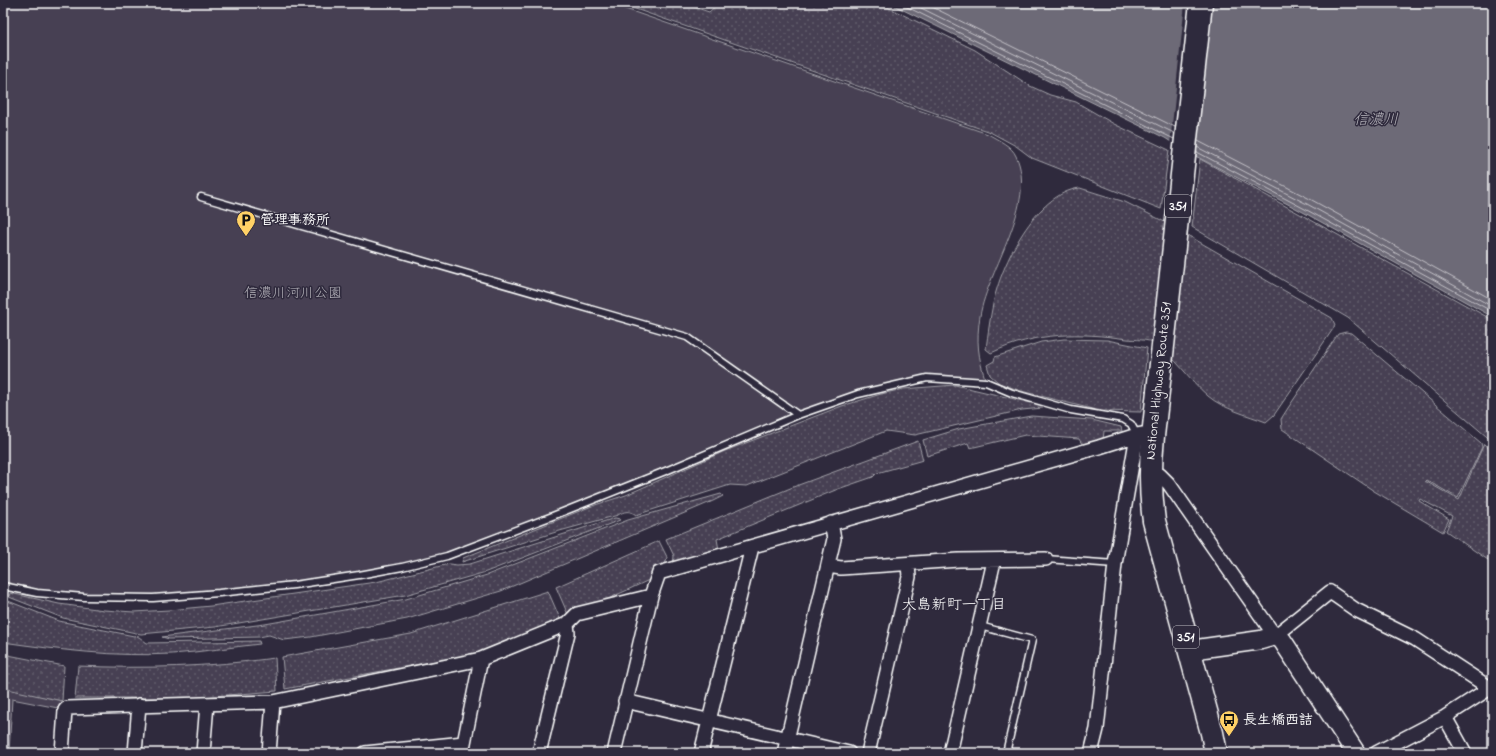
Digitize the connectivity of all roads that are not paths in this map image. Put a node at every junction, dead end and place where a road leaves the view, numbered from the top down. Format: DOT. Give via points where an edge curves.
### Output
graph roads {
  1 [pos="1200,3"];
  2 [pos="201,197"];
  3 [pos="798,415"];
  4 [pos="1145,435"];
  5 [pos="1150,470"];
  6 [pos="831,522"];
  7 [pos="752,547"];
  8 [pos="1046,558"];
  9 [pos="994,561"];
  10 [pos="908,564"];
  11 [pos="1115,564"];
  12 [pos="828,566"];
  13 [pos="3,586"];
  14 [pos="651,596"];
  15 [pos="567,624"];
  16 [pos="980,626"];
  17 [pos="1275,636"];
  18 [pos="1190,650"];
  19 [pos="481,659"];
  20 [pos="1492,689"];
  21 [pos="625,701"];
  22 [pos="273,702"];
  23 [pos="207,704"];
  24 [pos="139,705"];
  25 [pos="1445,716"];
  26 [pos="709,721"];
  27 [pos="788,739"];
  28 [pos="463,748"];
  29 [pos="62,753"];
  30 [pos="135,753"];
  31 [pos="203,753"];
  32 [pos="269,753"];
  33 [pos="365,753"];
  34 [pos="539,753"];
  35 [pos="614,753"];
  36 [pos="701,753"];
  37 [pos="784,753"];
  38 [pos="848,753"];
  39 [pos="868,753"];
  40 [pos="950,753"];
  41 [pos="1006,753"];
  42 [pos="1091,753"];
  43 [pos="1216,753"];
  44 [pos="1356,753"];
  45 [pos="1376,753"];
  46 [pos="1465,753"];
  1 -- 4 [label="highway, National Highway Route 351 / 351" via="1156,408"];
  2 -- 3 [label="lane" via="688,337"];
  3 -- 4 [label="lane" via="858,394 927,378 986,382 1012,393 1071,410 1123,419"];
  3 -- 13 [label="lane" via="550,517 447,556 402,567 294,585 153,598 84,597 37,593"];
  4 -- 5 [label="highway, National Highway Route 351 / 351"];
  4 -- 6 [label="street"];
  4 -- 11 [label="street"];
  5 -- 17 [label="street" via="1169,484"];
  5 -- 18 [label="highway, National Highway Route 351 / 351" via="1150,497 1154,521"];
  6 -- 7 [label="street"];
  6 -- 12 [label="street" via="834,539"];
  7 -- 14 [label="street" via="659,573"];
  7 -- 26 [label="street"];
  8 -- 9 [label="street"];
  8 -- 11 [label="lane"];
  9 -- 10 [label="street" via="959,560"];
  9 -- 16 [label="street"];
  10 -- 12 [label="street" via="841,568"];
  10 -- 39 [label="street" via="909,577"];
  11 -- 42 [label="street" via="1097,729"];
  12 -- 27 [label="street"];
  14 -- 15 [label="street" via="577,614"];
  14 -- 21 [label="street"];
  15 -- 19 [label="street"];
  15 -- 34 [label="street" via="568,633"];
  16 -- 40 [label="street"];
  16 -- 41 [label="lane" via="1032,640"];
  17 -- 18 [label="street"];
  17 -- 20 [label="street" via="1330,592 1356,610 1415,639"];
  17 -- 44 [label="street" via="1282,640"];
  18 -- 43 [label="highway, National Highway Route 351 / 351"];
  19 -- 22 [label="street"];
  19 -- 28 [label="street"];
  20 -- 25 [label="street"];
  21 -- 26 [label="street"];
  21 -- 35 [label="street"];
  22 -- 23 [label="street"];
  22 -- 32 [label="street"];
  23 -- 24 [label="street"];
  23 -- 31 [label="street"];
  24 -- 29 [label="street" via="67,708"];
  24 -- 30 [label="street"];
  25 -- 45 [label="street"];
  25 -- 46 [label="street"];
  26 -- 27 [label="street"];
  26 -- 36 [label="street"];
  27 -- 37 [label="street"];
  27 -- 38 [label="street"];
  28 -- 33 [label="street"];
}
